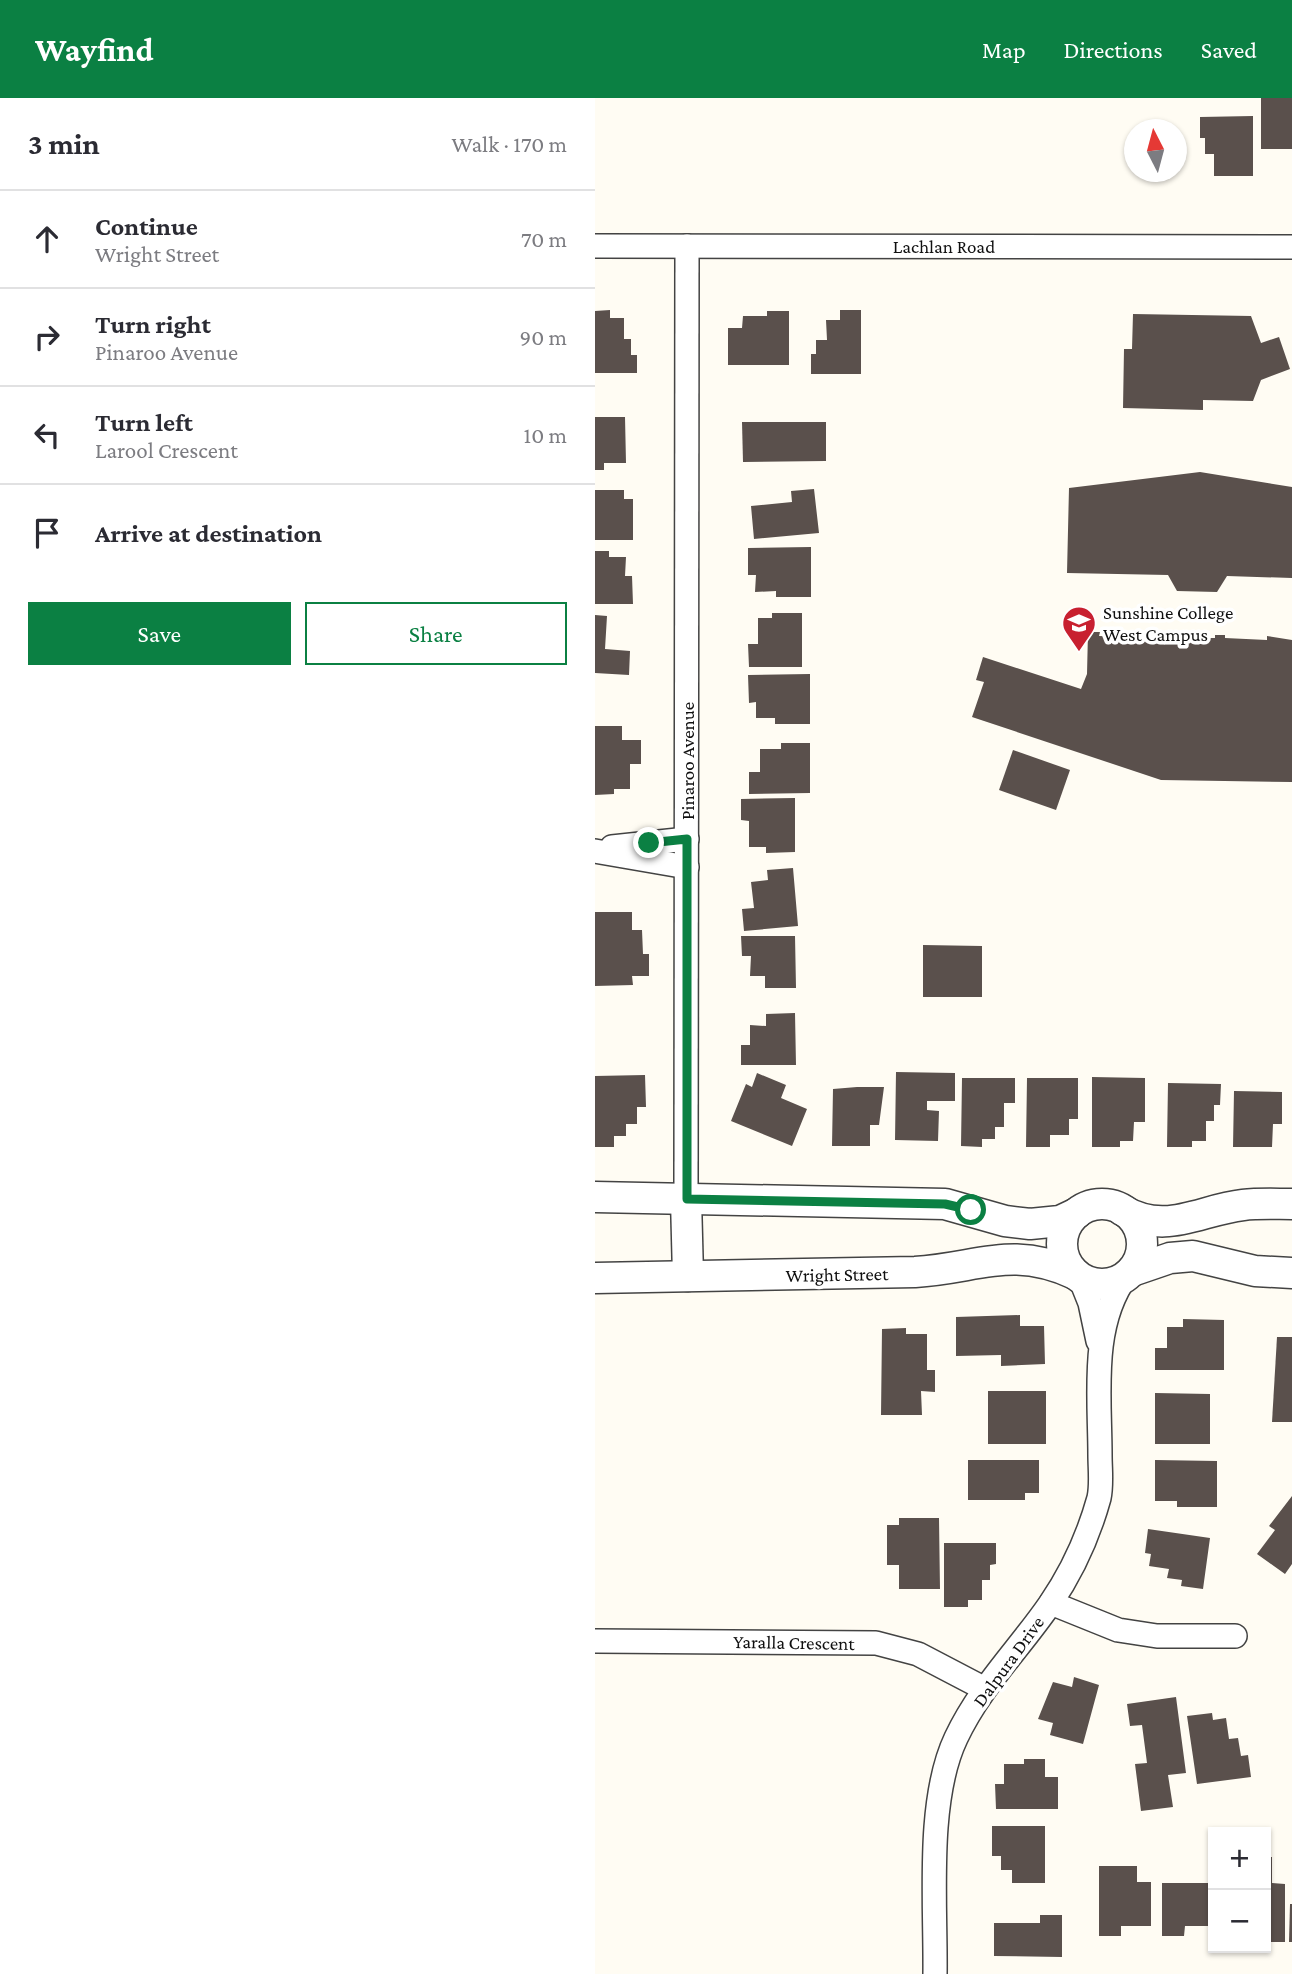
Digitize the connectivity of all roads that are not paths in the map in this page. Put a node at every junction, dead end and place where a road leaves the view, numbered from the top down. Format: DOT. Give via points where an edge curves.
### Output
graph roads {
  1 [pos="595,246"];
  2 [pos="687,246"];
  3 [pos="1292,247"];
  4 [pos="687,839"];
  5 [pos="595,850"];
  6 [pos="687,867"];
  7 [pos="595,1197"];
  8 [pos="687,1199"];
  9 [pos="1292,1204"];
  10 [pos="1122,1210"];
  11 [pos="1077,1213"];
  12 [pos="1130,1273"];
  13 [pos="1292,1273"];
  14 [pos="688,1276"];
  15 [pos="1077,1276"];
  16 [pos="595,1278"];
  17 [pos="1101,1354"];
  18 [pos="1051,1603"];
  19 [pos="1235,1636"];
  20 [pos="595,1641"];
  21 [pos="983,1688"];
  22 [pos="935,1974"];
  1 -- 2 [label="street, Lachlan Road"];
  2 -- 3 [label="street, Lachlan Road"];
  2 -- 4 [label="street, Pinaroo Avenue"];
  4 -- 5 [label="street"];
  4 -- 6 [label="street, Pinaroo Avenue"];
  5 -- 6 [label="street"];
  6 -- 8 [label="street, Pinaroo Avenue"];
  7 -- 8 [label="street"];
  8 -- 11 [label="street" via="945,1204 1030,1224 1060,1221"];
  8 -- 14 [label="street, Pinaroo Avenue"];
  9 -- 10 [label="street" via="1242,1205 1168,1223 1137,1218"];
  10 -- 11 [label="street" via="1094,1205"];
  10 -- 12 [label="street" via="1135,1222 1142,1238 1140,1256"];
  11 -- 15 [label="street" via="1065,1228 1062,1248"];
  12 -- 13 [label="street" via="1170,1258 1193,1256 1247,1270"];
  12 -- 15 [label="street" via="1104,1284"];
  12 -- 17 [label="street, Dalpura Drive" via="1111,1303"];
  14 -- 15 [label="street, Wright Street" via="915,1272 1011,1257 1041,1261"];
  14 -- 16 [label="street, Wright Street"];
  15 -- 17 [label="street, Dalpura Drive" via="1092,1310"];
  17 -- 18 [label="street, Dalpura Drive" via="1099,1495 1080,1551"];
  18 -- 19 [label="street" via="1118,1630 1157,1636"];
  18 -- 21 [label="street, Dalpura Drive"];
  20 -- 21 [label="street, Yaralla Crescent" via="876,1643 918,1654"];
  21 -- 22 [label="street, Dalpura Drive" via="955,1739 943,1776 937,1815"];
}
